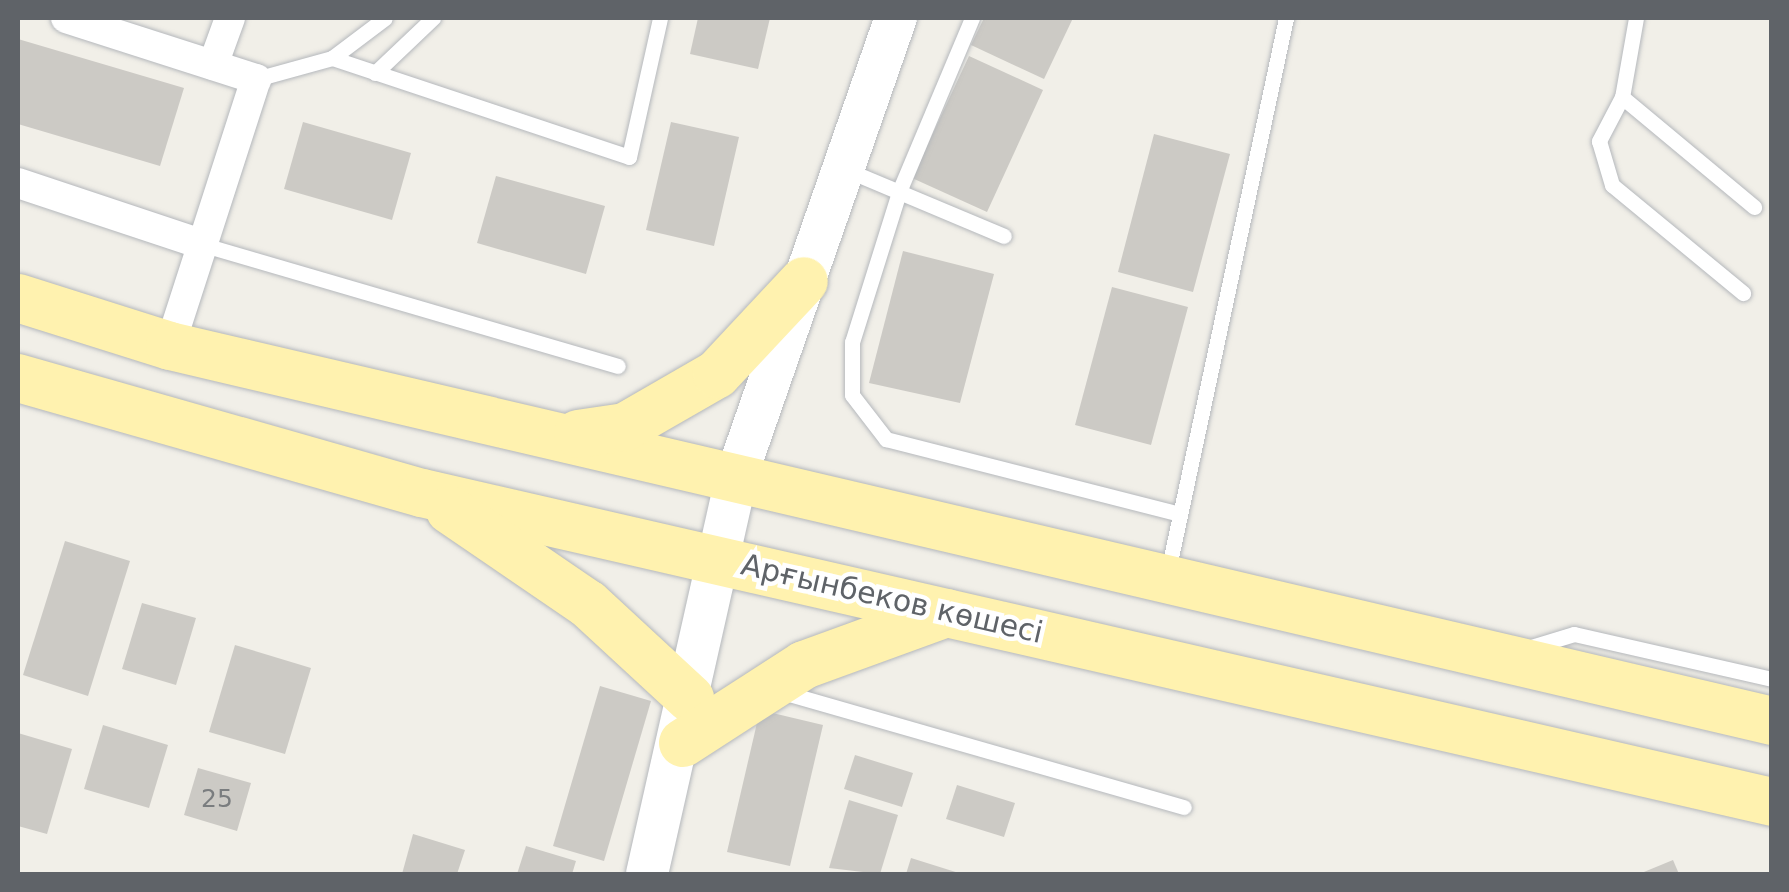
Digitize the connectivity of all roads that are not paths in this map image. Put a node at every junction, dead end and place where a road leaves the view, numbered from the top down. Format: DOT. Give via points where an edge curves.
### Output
graph roads {
  1 [pos="66,18"];
  2 [pos="230,18"];
  3 [pos="385,18"];
  4 [pos="433,18"];
  5 [pos="660,18"];
  6 [pos="896,18"];
  7 [pos="972,18"];
  8 [pos="1286,18"];
  9 [pos="1636,18"];
  10 [pos="332,58"];
  11 [pos="212,66"];
  12 [pos="375,73"];
  13 [pos="256,78"];
  14 [pos="1622,97"];
  15 [pos="842,168"];
  16 [pos="18,183"];
  17 [pos="900,188"];
  18 [pos="1754,207"];
  19 [pos="1004,236"];
  20 [pos="204,245"];
  21 [pos="804,281"];
  22 [pos="1743,293"];
  23 [pos="18,298"];
  24 [pos="170,346"];
  25 [pos="618,366"];
  26 [pos="18,378"];
  27 [pos="564,437"];
  28 [pos="737,474"];
  29 [pos="422,492"];
  30 [pos="1180,514"];
  31 [pos="717,557"];
  32 [pos="1167,577"];
  33 [pos="949,613"];
  34 [pos="1499,656"];
  35 [pos="1772,680"];
  36 [pos="766,687"];
  37 [pos="687,720"];
  38 [pos="1772,721"];
  39 [pos="1772,802"];
  40 [pos="1184,807"];
  41 [pos="646,874"];
  1 -- 11 [label="street"];
  2 -- 11 [label="street"];
  3 -- 10 [label="lane"];
  4 -- 12 [label="lane"];
  5 -- 12 [label="lane" via="629,157"];
  6 -- 15 [label="street"];
  7 -- 17 [label="lane"];
  8 -- 30 [label="lane"];
  9 -- 14 [label="lane"];
  10 -- 12 [label="lane"];
  10 -- 13 [label="lane"];
  11 -- 13 [label="street"];
  13 -- 20 [label="street"];
  14 -- 18 [label="lane"];
  14 -- 22 [label="lane" via="1599,140 1612,185"];
  15 -- 17 [label="lane"];
  15 -- 21 [label="street"];
  16 -- 20 [label="street"];
  17 -- 19 [label="lane"];
  17 -- 30 [label="lane" via="852,342 852,395 872,429 964,462"];
  20 -- 24 [label="street"];
  20 -- 25 [label="lane"];
  21 -- 27 [label="main road" via="760,334 676,402 625,427"];
  21 -- 28 [label="street"];
  23 -- 24 [label="main road"];
  24 -- 27 [label="main road"];
  26 -- 29 [label="main road, Арғынбеков көшесі"];
  27 -- 28 [label="main road"];
  28 -- 31 [label="street"];
  28 -- 32 [label="main road"];
  29 -- 31 [label="main road, Арғынбеков көшесі"];
  29 -- 37 [label="main road" via="588,604"];
  30 -- 32 [label="lane"];
  31 -- 33 [label="main road, Арғынбеков көшесі"];
  31 -- 37 [label="street"];
  32 -- 34 [label="main road"];
  33 -- 36 [label="main road" via="853,644"];
  33 -- 39 [label="main road, Арғынбеков көшесі"];
  34 -- 35 [label="lane" via="1574,634"];
  34 -- 38 [label="main road"];
  36 -- 37 [label="main road"];
  36 -- 40 [label="lane"];
  37 -- 41 [label="street"];
}
